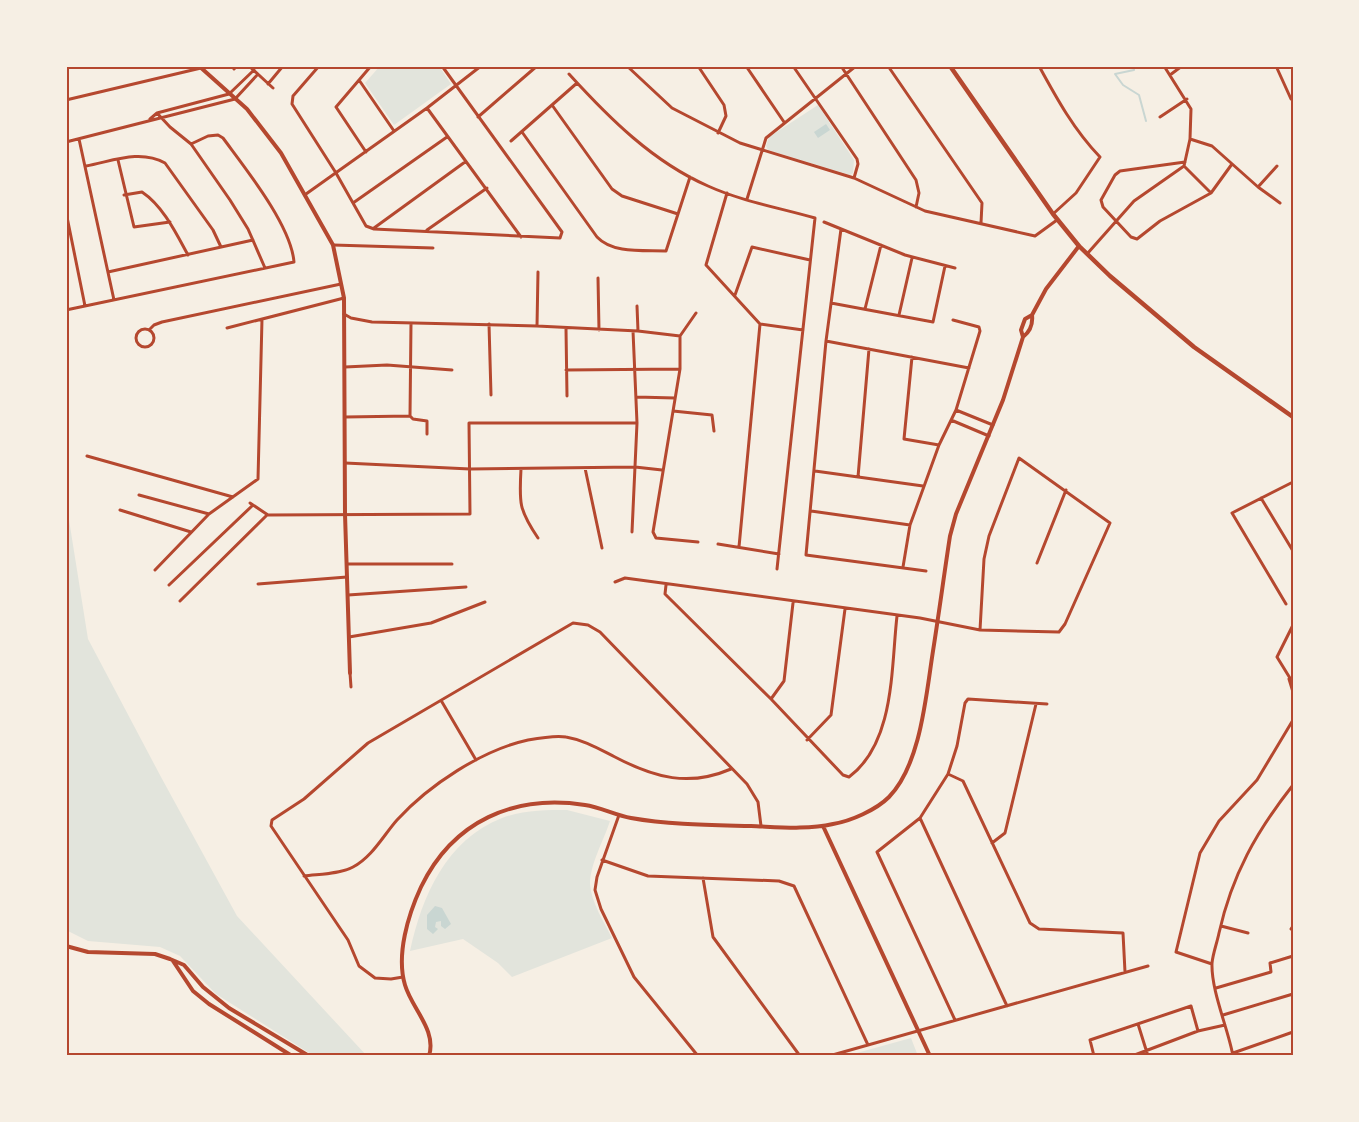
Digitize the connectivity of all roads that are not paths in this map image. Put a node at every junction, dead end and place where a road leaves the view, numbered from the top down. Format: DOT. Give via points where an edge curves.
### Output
graph roads {
  1 [pos="249,66"];
  2 [pos="283,66"];
  3 [pos="319,66"];
  4 [pos="371,66"];
  5 [pos="442,66"];
  6 [pos="481,66"];
  7 [pos="537,66"];
  8 [pos="627,66"];
  9 [pos="698,66"];
  10 [pos="746,66"];
  11 [pos="793,66"];
  12 [pos="841,66"];
  13 [pos="856,66"];
  14 [pos="888,66"];
  15 [pos="950,66"];
  16 [pos="1039,66"];
  17 [pos="1164,66"];
  18 [pos="1182,66"];
  19 [pos="1276,66"];
  20 [pos="200,67"];
  21 [pos="254,70"];
  22 [pos="258,74"];
  23 [pos="569,74"];
  24 [pos="846,74"];
  25 [pos="1170,75"];
  26 [pos="359,80"];
  27 [pos="577,83"];
  28 [pos="268,84"];
  29 [pos="456,86"];
  30 [pos="273,88"];
  31 [pos="229,94"];
  32 [pos="235,99"];
  33 [pos="816,99"];
  34 [pos="1187,99"];
  35 [pos="1291,99"];
  36 [pos="66,100"];
  37 [pos="552,105"];
  38 [pos="427,108"];
  39 [pos="158,113"];
  40 [pos="478,117"];
  41 [pos="1160,117"];
  42 [pos="162,118"];
  43 [pos="150,119"];
  44 [pos="784,122"];
  45 [pos="394,131"];
  46 [pos="522,132"];
  47 [pos="718,133"];
  48 [pos="447,136"];
  49 [pos="79,139"];
  50 [pos="1190,139"];
  51 [pos="66,142"];
  52 [pos="511,142"];
  53 [pos="191,144"];
  54 [pos="366,152"];
  55 [pos="761,152"];
  56 [pos="118,160"];
  57 [pos="465,162"];
  58 [pos="1185,162"];
  59 [pos="1232,164"];
  60 [pos="86,166"];
  61 [pos="1184,166"];
  62 [pos="1277,166"];
  63 [pos="336,173"];
  64 [pos="690,177"];
  65 [pos="854,178"];
  66 [pos="1258,187"];
  67 [pos="486,188"];
  68 [pos="727,193"];
  69 [pos="1211,193"];
  70 [pos="124,194"];
  71 [pos="306,194"];
  72 [pos="747,199"];
  73 [pos="353,203"];
  74 [pos="1280,203"];
  75 [pos="916,207"];
  76 [pos="66,212"];
  77 [pos="678,214"];
  78 [pos="1053,214"];
  79 [pos="1057,220"];
  80 [pos="1115,221"];
  81 [pos="170,222"];
  82 [pos="824,222"];
  83 [pos="981,223"];
  84 [pos="374,229"];
  85 [pos="841,229"];
  86 [pos="427,230"];
  87 [pos="522,237"];
  88 [pos="253,240"];
  89 [pos="333,245"];
  90 [pos="881,245"];
  91 [pos="1079,246"];
  92 [pos="221,248"];
  93 [pos="433,248"];
  94 [pos="1087,254"];
  95 [pos="188,255"];
  96 [pos="912,258"];
  97 [pos="810,260"];
  98 [pos="945,266"];
  99 [pos="265,268"];
  100 [pos="955,268"];
  101 [pos="108,272"];
  102 [pos="538,272"];
  103 [pos="598,278"];
  104 [pos="342,283"];
  105 [pos="735,295"];
  106 [pos="344,298"];
  107 [pos="114,300"];
  108 [pos="831,302"];
  109 [pos="85,306"];
  110 [pos="637,306"];
  111 [pos="865,309"];
  112 [pos="66,310"];
  113 [pos="696,313"];
  114 [pos="344,314"];
  115 [pos="1032,314"];
  116 [pos="899,315"];
  117 [pos="262,319"];
  118 [pos="954,320"];
  119 [pos="411,323"];
  120 [pos="488,324"];
  121 [pos="760,324"];
  122 [pos="537,326"];
  123 [pos="227,328"];
  124 [pos="566,328"];
  125 [pos="149,330"];
  126 [pos="600,330"];
  127 [pos="803,330"];
  128 [pos="633,331"];
  129 [pos="638,331"];
  130 [pos="680,336"];
  131 [pos="1023,337"];
  132 [pos="826,341"];
  133 [pos="869,349"];
  134 [pos="912,357"];
  135 [pos="412,366"];
  136 [pos="345,367"];
  137 [pos="969,368"];
  138 [pos="680,369"];
  139 [pos="452,370"];
  140 [pos="566,370"];
  141 [pos="635,370"];
  142 [pos="491,395"];
  143 [pos="567,396"];
  144 [pos="636,397"];
  145 [pos="675,398"];
  146 [pos="956,410"];
  147 [pos="673,411"];
  148 [pos="410,416"];
  149 [pos="345,417"];
  150 [pos="1293,417"];
  151 [pos="952,420"];
  152 [pos="637,423"];
  153 [pos="993,425"];
  154 [pos="714,431"];
  155 [pos="427,434"];
  156 [pos="988,436"];
  157 [pos="939,445"];
  158 [pos="87,456"];
  159 [pos="345,463"];
  160 [pos="635,467"];
  161 [pos="585,468"];
  162 [pos="470,469"];
  163 [pos="521,470"];
  164 [pos="662,470"];
  165 [pos="815,471"];
  166 [pos="858,477"];
  167 [pos="1292,484"];
  168 [pos="923,486"];
  169 [pos="1066,490"];
  170 [pos="139,495"];
  171 [pos="233,497"];
  172 [pos="1262,498"];
  173 [pos="120,510"];
  174 [pos="811,511"];
  175 [pos="209,514"];
  176 [pos="345,514"];
  177 [pos="268,515"];
  178 [pos="910,525"];
  179 [pos="192,532"];
  180 [pos="632,532"];
  181 [pos="538,538"];
  182 [pos="698,542"];
  183 [pos="718,544"];
  184 [pos="602,548"];
  185 [pos="739,548"];
  186 [pos="1293,551"];
  187 [pos="779,554"];
  188 [pos="346,564"];
  189 [pos="452,564"];
  190 [pos="1037,564"];
  191 [pos="903,567"];
  192 [pos="777,568"];
  193 [pos="155,570"];
  194 [pos="926,571"];
  195 [pos="347,576"];
  196 [pos="614,582"];
  197 [pos="258,584"];
  198 [pos="169,585"];
  199 [pos="666,585"];
  200 [pos="466,587"];
  201 [pos="348,595"];
  202 [pos="180,601"];
  203 [pos="485,602"];
  204 [pos="793,603"];
  205 [pos="1286,604"];
  206 [pos="845,609"];
  207 [pos="897,616"];
  208 [pos="937,622"];
  209 [pos="1293,625"];
  210 [pos="980,630"];
  211 [pos="349,637"];
  212 [pos="350,673"];
  213 [pos="1289,678"];
  214 [pos="1293,683"];
  215 [pos="351,687"];
  216 [pos="1293,692"];
  217 [pos="770,699"];
  218 [pos="442,702"];
  219 [pos="1036,704"];
  220 [pos="1047,704"];
  221 [pos="1293,720"];
  222 [pos="807,740"];
  223 [pos="476,760"];
  224 [pos="731,769"];
  225 [pos="948,774"];
  226 [pos="1293,785"];
  227 [pos="619,815"];
  228 [pos="920,818"];
  229 [pos="761,826"];
  230 [pos="823,826"];
  231 [pos="992,843"];
  232 [pos="602,860"];
  233 [pos="304,876"];
  234 [pos="703,878"];
  235 [pos="1221,926"];
  236 [pos="1248,933"];
  237 [pos="66,946"];
  238 [pos="1293,956"];
  239 [pos="173,961"];
  240 [pos="1212,964"];
  241 [pos="1148,966"];
  242 [pos="1126,972"];
  243 [pos="403,977"];
  244 [pos="1216,988"];
  245 [pos="1293,994"];
  246 [pos="1007,1006"];
  247 [pos="1223,1015"];
  248 [pos="955,1020"];
  249 [pos="1138,1024"];
  250 [pos="1225,1025"];
  251 [pos="918,1030"];
  252 [pos="1198,1032"];
  253 [pos="1293,1032"];
  254 [pos="868,1045"];
  255 [pos="1147,1050"];
  256 [pos="429,1055"];
  257 [pos="1233,1055"];
  258 [pos="292,1056"];
  259 [pos="309,1056"];
  260 [pos="698,1056"];
  261 [pos="800,1056"];
  262 [pos="828,1056"];
  263 [pos="930,1056"];
  264 [pos="1094,1056"];
  265 [pos="1132,1056"];
  266 [pos="1148,1056"];
  1 -- 21 [label="street"];
  2 -- 28 [label="street"];
  3 -- 63 [label="street" via="291,100"];
  4 -- 26 [label="street"];
  5 -- 29 [label="street"];
  6 -- 29 [label="street"];
  7 -- 40 [label="street"];
  8 -- 47 [label="street" via="672,108"];
  9 -- 47 [label="street" via="724,105 726,116"];
  10 -- 44 [label="street"];
  11 -- 33 [label="street"];
  12 -- 24 [label="street"];
  13 -- 24 [label="street"];
  14 -- 83 [label="street" via="982,203"];
  15 -- 78 [label="main road"];
  16 -- 78 [label="street" via="1082,139 1100,157 1076,193"];
  17 -- 25 [label="street"];
  18 -- 25 [label="street"];
  19 -- 35 [label="street"];
  20 -- 31 [label="street"];
  20 -- 36 [label="street"];
  21 -- 22 [label="street"];
  21 -- 31 [label="street"];
  22 -- 28 [label="street"];
  22 -- 32 [label="street"];
  23 -- 27 [label="street"];
  24 -- 33 [label="street"];
  24 -- 75 [label="street" via="916,180 919,193"];
  25 -- 34 [label="street"];
  26 -- 45 [label="street"];
  26 -- 54 [label="street" via="336,107"];
  27 -- 37 [label="street"];
  27 -- 64 [label="street" via="647,151"];
  28 -- 30 [label="street"];
  29 -- 38 [label="street"];
  29 -- 40 [label="street"];
  31 -- 32 [label="street"];
  31 -- 39 [label="street"];
  32 -- 42 [label="street"];
  32 -- 71 [label="street" via="257,120"];
  33 -- 44 [label="street"];
  33 -- 65 [label="street" via="857,159"];
  34 -- 41 [label="street"];
  34 -- 50 [label="street" via="1191,109"];
  37 -- 46 [label="street"];
  37 -- 77 [label="street" via="612,189 622,196"];
  38 -- 45 [label="street"];
  38 -- 48 [label="street"];
  39 -- 42 [label="street"];
  39 -- 43 [label="street"];
  40 -- 87 [label="street" via="562,232 557,239"];
  42 -- 43 [label="street"];
  42 -- 53 [label="street"];
  43 -- 49 [label="street"];
  44 -- 55 [label="street" via="766,138"];
  45 -- 54 [label="street"];
  46 -- 52 [label="street"];
  46 -- 77 [label="street" via="603,243 628,249 666,251"];
  47 -- 55 [label="street"];
  48 -- 57 [label="street"];
  48 -- 73 [label="street"];
  49 -- 51 [label="street"];
  49 -- 60 [label="street"];
  50 -- 58 [label="street"];
  50 -- 59 [label="street" via="1212,146"];
  53 -- 88 [label="street"];
  53 -- 99 [label="street" via="208,136 223,138 266,198 293,251 294,262"];
  54 -- 63 [label="street"];
  55 -- 65 [label="street"];
  55 -- 72 [label="street"];
  56 -- 60 [label="street"];
  56 -- 70 [label="street"];
  56 -- 92 [label="street" via="142,155 165,163 214,230"];
  57 -- 67 [label="street"];
  57 -- 84 [label="street"];
  58 -- 61 [label="street"];
  58 -- 80 [label="street" via="1118,173 1101,200"];
  59 -- 66 [label="street"];
  59 -- 69 [label="street"];
  60 -- 101 [label="street"];
  61 -- 69 [label="street"];
  61 -- 80 [label="street" via="1134,201"];
  62 -- 66 [label="street"];
  63 -- 71 [label="street"];
  63 -- 73 [label="street"];
  64 -- 68 [label="street"];
  64 -- 77 [label="street"];
  65 -- 75 [label="street"];
  66 -- 74 [label="street"];
  67 -- 86 [label="street"];
  67 -- 87 [label="street"];
  68 -- 72 [label="street"];
  68 -- 105 [label="street" via="706,265"];
  69 -- 80 [label="street" via="1160,221 1137,239"];
  70 -- 81 [label="street" via="142,192"];
  70 -- 81 [label="street" via="134,227"];
  71 -- 89 [label="street"];
  72 -- 97 [label="street" via="815,218"];
  73 -- 84 [label="street" via="366,226"];
  75 -- 83 [label="street"];
  76 -- 109 [label="street"];
  78 -- 79 [label="main road"];
  79 -- 83 [label="street" via="1035,236"];
  79 -- 91 [label="main road"];
  80 -- 94 [label="street"];
  81 -- 95 [label="street"];
  82 -- 85 [label="street"];
  84 -- 86 [label="street"];
  85 -- 90 [label="street"];
  85 -- 108 [label="street"];
  86 -- 87 [label="street"];
  88 -- 92 [label="street"];
  88 -- 99 [label="street"];
  89 -- 93 [label="street"];
  89 -- 104 [label="street"];
  90 -- 96 [label="street"];
  90 -- 111 [label="street"];
  91 -- 94 [label="main road"];
  91 -- 115 [label="street" via="1046,289"];
  92 -- 95 [label="street"];
  94 -- 150 [label="main road" via="1188,342"];
  95 -- 101 [label="street"];
  96 -- 98 [label="street"];
  96 -- 116 [label="street"];
  97 -- 105 [label="street" via="752,247"];
  97 -- 127 [label="street"];
  98 -- 100 [label="street"];
  98 -- 116 [label="street" via="933,322"];
  99 -- 107 [label="street"];
  101 -- 107 [label="street"];
  102 -- 122 [label="street"];
  103 -- 126 [label="street"];
  104 -- 106 [label="street"];
  104 -- 125 [label="street" via="162,322"];
  105 -- 121 [label="street"];
  106 -- 114 [label="street"];
  106 -- 117 [label="street"];
  107 -- 109 [label="street"];
  108 -- 111 [label="street"];
  108 -- 132 [label="street"];
  109 -- 112 [label="street"];
  110 -- 129 [label="street"];
  111 -- 116 [label="street"];
  113 -- 130 [label="street"];
  114 -- 119 [label="street" via="372,322"];
  114 -- 136 [label="street"];
  115 -- 131 [label="street" via="1033,322"];
  115 -- 131 [label="street" via="1023,323"];
  117 -- 123 [label="street"];
  117 -- 171 [label="street" via="258,479"];
  118 -- 137 [label="street" via="979,327"];
  119 -- 120 [label="street"];
  119 -- 135 [label="street"];
  120 -- 122 [label="street"];
  120 -- 142 [label="street"];
  121 -- 127 [label="street"];
  121 -- 185 [label="street"];
  122 -- 124 [label="street"];
  124 -- 126 [label="street"];
  124 -- 140 [label="street"];
  125 -- 125 [label="street" via="137,335 143,346 149,346 154,339"];
  126 -- 128 [label="street"];
  127 -- 187 [label="street"];
  128 -- 129 [label="street"];
  128 -- 141 [label="street"];
  129 -- 130 [label="street"];
  130 -- 138 [label="street"];
  131 -- 153 [label="street"];
  132 -- 133 [label="street"];
  132 -- 165 [label="street"];
  133 -- 134 [label="street"];
  133 -- 166 [label="street"];
  134 -- 137 [label="street"];
  134 -- 157 [label="street" via="904,439"];
  135 -- 136 [label="street"];
  135 -- 139 [label="street"];
  135 -- 148 [label="street"];
  136 -- 149 [label="street"];
  137 -- 146 [label="street"];
  138 -- 141 [label="street"];
  138 -- 145 [label="street"];
  140 -- 141 [label="street"];
  140 -- 143 [label="street"];
  141 -- 144 [label="street"];
  144 -- 145 [label="street"];
  144 -- 152 [label="street"];
  145 -- 147 [label="street"];
  146 -- 151 [label="street"];
  146 -- 153 [label="street"];
  147 -- 154 [label="street" via="712,415"];
  147 -- 164 [label="street"];
  148 -- 149 [label="street"];
  148 -- 155 [label="street" via="427,422"];
  149 -- 159 [label="street"];
  151 -- 156 [label="street"];
  151 -- 157 [label="street"];
  152 -- 160 [label="street"];
  152 -- 162 [label="street" via="469,422"];
  153 -- 156 [label="street"];
  156 -- 208 [label="street" via="950,536"];
  157 -- 168 [label="street"];
  158 -- 171 [label="street"];
  159 -- 162 [label="street"];
  159 -- 176 [label="street"];
  160 -- 161 [label="street"];
  160 -- 164 [label="street"];
  160 -- 180 [label="street"];
  161 -- 163 [label="street"];
  161 -- 184 [label="street"];
  162 -- 163 [label="street"];
  162 -- 176 [label="street" via="471,513"];
  163 -- 181 [label="street" via="520,508"];
  164 -- 182 [label="street" via="654,537"];
  165 -- 166 [label="street"];
  165 -- 174 [label="street"];
  166 -- 168 [label="street"];
  167 -- 172 [label="street"];
  168 -- 178 [label="street"];
  169 -- 190 [label="street"];
  169 -- 210 [label="street" via="1019,458 984,559"];
  169 -- 210 [label="street" via="1110,523 1065,624 1059,632"];
  170 -- 175 [label="street"];
  171 -- 175 [label="street"];
  172 -- 186 [label="street"];
  172 -- 205 [label="street" via="1232,513"];
  173 -- 179 [label="street"];
  174 -- 178 [label="street"];
  174 -- 191 [label="street" via="806,555"];
  175 -- 179 [label="street"];
  176 -- 177 [label="street"];
  176 -- 188 [label="street"];
  177 -- 198 [label="street" via="252,504"];
  177 -- 202 [label="street"];
  178 -- 191 [label="street"];
  179 -- 193 [label="street"];
  183 -- 185 [label="street"];
  185 -- 187 [label="street"];
  187 -- 192 [label="street"];
  188 -- 189 [label="street"];
  188 -- 195 [label="street"];
  191 -- 194 [label="street"];
  195 -- 197 [label="street"];
  195 -- 201 [label="street"];
  196 -- 199 [label="street" via="625,578"];
  199 -- 204 [label="street"];
  199 -- 217 [label="street" via="665,594"];
  200 -- 201 [label="street"];
  201 -- 211 [label="street"];
  203 -- 211 [label="street" via="431,623"];
  204 -- 206 [label="street"];
  204 -- 217 [label="street" via="784,681"];
  206 -- 207 [label="street"];
  206 -- 222 [label="street" via="831,714"];
  207 -- 208 [label="street"];
  207 -- 222 [label="street" via="885,722 865,763 849,776 843,776"];
  208 -- 210 [label="street"];
  208 -- 230 [label="street" via="918,738 901,780 889,797 868,812"];
  209 -- 213 [label="street" via="1276,657"];
  211 -- 212 [label="street"];
  212 -- 215 [label="street"];
  213 -- 214 [label="street"];
  213 -- 216 [label="street"];
  217 -- 222 [label="street"];
  218 -- 223 [label="street"];
  218 -- 224 [label="street" via="574,624 588,625 600,632"];
  218 -- 233 [label="street" via="368,742 304,799 272,820 272,826"];
  219 -- 220 [label="street"];
  219 -- 225 [label="street" via="968,699 964,703 957,746"];
  219 -- 231 [label="street" via="1005,833"];
  221 -- 240 [label="street" via="1256,780 1219,821 1200,853 1176,952"];
  223 -- 224 [label="street" via="528,741 564,737 583,741 639,769 681,780 701,779"];
  223 -- 233 [label="street" via="443,779 418,800 372,852 352,867"];
  224 -- 229 [label="street" via="747,784 758,802"];
  225 -- 228 [label="street"];
  225 -- 231 [label="street" via="963,781"];
  226 -- 235 [label="street" via="1252,842"];
  227 -- 229 [label="street" via="657,821"];
  227 -- 232 [label="street"];
  227 -- 243 [label="street" via="587,805 543,803 501,810 469,829 441,853 421,888 404,942"];
  228 -- 246 [label="street"];
  228 -- 248 [label="street" via="877,852"];
  229 -- 230 [label="street"];
  230 -- 251 [label="street"];
  231 -- 242 [label="street" via="1030,924 1038,930 1123,933"];
  232 -- 234 [label="street" via="648,876"];
  232 -- 260 [label="street" via="595,890 634,976"];
  233 -- 243 [label="street" via="348,940 359,966 375,978"];
  234 -- 254 [label="street" via="779,881 794,886"];
  234 -- 261 [label="street" via="713,937"];
  235 -- 236 [label="street"];
  235 -- 240 [label="street"];
  237 -- 239 [label="street" via="88,952 155,954"];
  238 -- 244 [label="street" via="1270,964 1271,972"];
  239 -- 258 [label="street" via="193,991 209,1004"];
  239 -- 259 [label="street" via="184,965 203,987 229,1008"];
  240 -- 244 [label="street"];
  241 -- 242 [label="street"];
  242 -- 246 [label="street"];
  243 -- 256 [label="street" via="430,1035"];
  244 -- 247 [label="street"];
  245 -- 247 [label="street"];
  246 -- 248 [label="street"];
  247 -- 250 [label="street"];
  248 -- 251 [label="street"];
  249 -- 252 [label="street" via="1191,1006"];
  249 -- 255 [label="street"];
  249 -- 264 [label="street" via="1090,1040"];
  250 -- 252 [label="street"];
  250 -- 257 [label="street"];
  251 -- 254 [label="street"];
  251 -- 263 [label="street"];
  252 -- 255 [label="street"];
  253 -- 257 [label="street"];
  254 -- 262 [label="street"];
  255 -- 265 [label="street"];
  255 -- 266 [label="street"];
}
